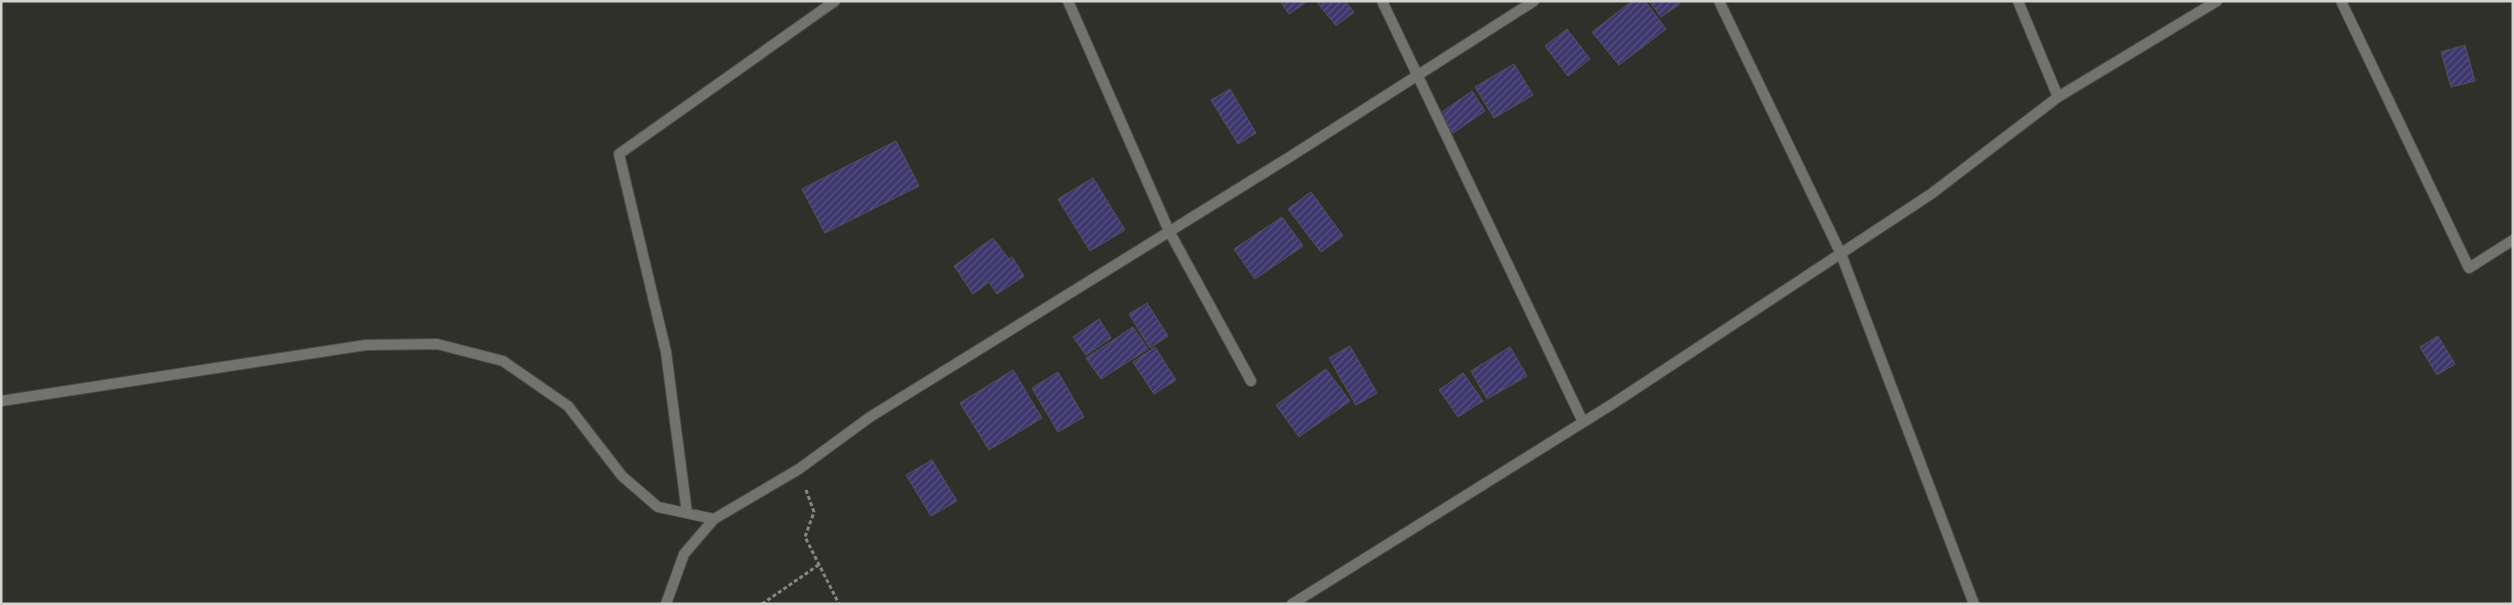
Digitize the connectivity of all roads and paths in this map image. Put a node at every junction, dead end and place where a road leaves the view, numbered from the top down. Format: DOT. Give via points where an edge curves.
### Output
graph roads {
  1 [pos="836,1"];
  2 [pos="1068,1"];
  3 [pos="1382,1"];
  4 [pos="1534,1"];
  5 [pos="1719,1"];
  6 [pos="2018,1"];
  7 [pos="2217,1"];
  8 [pos="2341,1"];
  9 [pos="1416,77"];
  10 [pos="2058,97"];
  11 [pos="1169,231"];
  12 [pos="2513,240"];
  13 [pos="1841,254"];
  14 [pos="1251,381"];
  15 [pos="1,401"];
  16 [pos="1583,422"];
  17 [pos="798,468"];
  18 [pos="686,513"];
  19 [pos="714,519"];
  20 [pos="820,564"];
  21 [pos="666,604"];
  22 [pos="762,604"];
  23 [pos="839,604"];
  24 [pos="1292,604"];
  25 [pos="1974,604"];
  1 -- 18 [label="street" via="619,154 666,352"];
  2 -- 11 [label="street"];
  3 -- 9 [label="street"];
  4 -- 9 [label="street"];
  5 -- 13 [label="street"];
  6 -- 10 [label="street"];
  7 -- 10 [label="street"];
  8 -- 12 [label="street" via="2469,268"];
  9 -- 11 [label="street"];
  9 -- 16 [label="street"];
  10 -- 13 [label="street" via="1931,194"];
  11 -- 14 [label="street"];
  11 -- 17 [label="street" via="870,417"];
  13 -- 16 [label="street"];
  13 -- 25 [label="street"];
  15 -- 18 [label="street" via="366,345 437,344 503,361 568,406 622,476 658,507"];
  16 -- 24 [label="street"];
  17 -- 19 [label="street"];
  17 -- 20 [label="path" via="814,512 806,537"];
  18 -- 19 [label="street"];
  19 -- 21 [label="street" via="684,554"];
  20 -- 22 [label="path"];
  20 -- 23 [label="path"];
}
